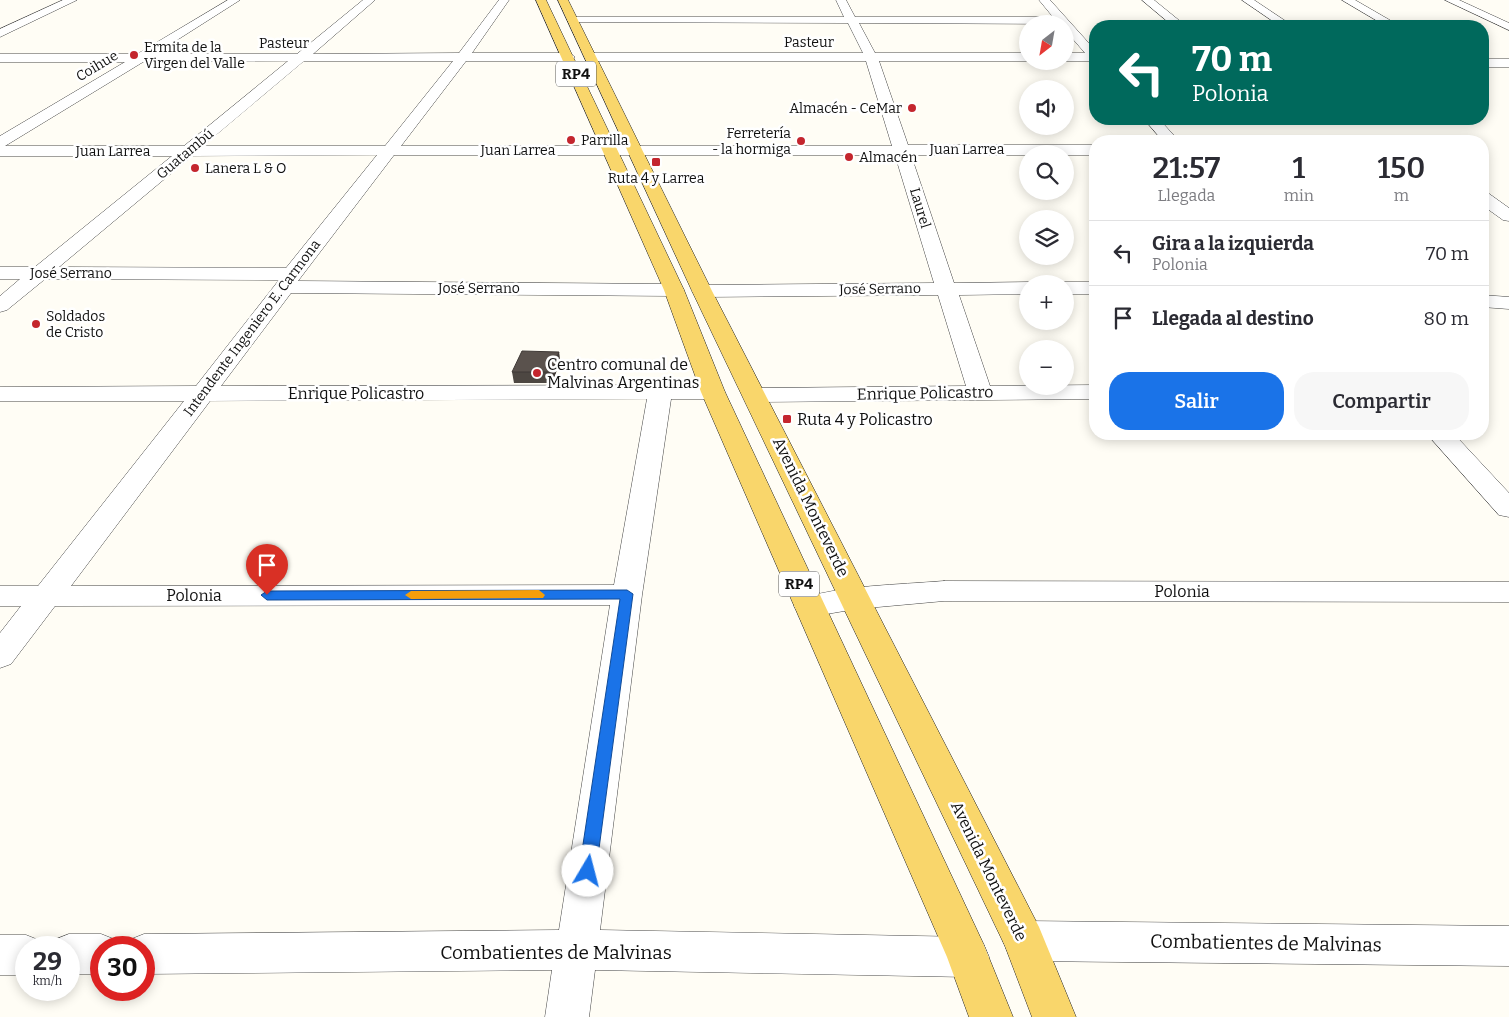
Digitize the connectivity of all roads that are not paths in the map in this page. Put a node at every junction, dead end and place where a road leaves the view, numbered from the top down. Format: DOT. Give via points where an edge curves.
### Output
graph roads {
  1 [pos="72,0"];
  2 [pos="235,0"];
  3 [pos="370,0"];
  4 [pos="504,0"];
  5 [pos="541,0"];
  6 [pos="562,0"];
  7 [pos="841,0"];
  8 [pos="1044,0"];
  9 [pos="1147,0"];
  10 [pos="1247,0"];
  11 [pos="1347,0"];
  12 [pos="1450,0"];
  13 [pos="1057,15"];
  14 [pos="852,19"];
  15 [pos="573,20"];
  16 [pos="1019,20"];
  17 [pos="1172,20"];
  18 [pos="1278,20"];
  19 [pos="1383,20"];
  20 [pos="1509,27"];
  21 [pos="0,34"];
  22 [pos="1074,34"];
  23 [pos="1089,50"];
  24 [pos="463,57"];
  25 [pos="569,57"];
  26 [pos="590,57"];
  27 [pos="871,57"];
  28 [pos="1019,57"];
  29 [pos="1074,57"];
  30 [pos="1089,57"];
  31 [pos="0,58"];
  32 [pos="139,58"];
  33 [pos="300,58"];
  34 [pos="1489,63"];
  35 [pos="1509,63"];
  36 [pos="1156,125"];
  37 [pos="1166,135"];
  38 [pos="0,143"];
  39 [pos="622,149"];
  40 [pos="902,149"];
  41 [pos="390,150"];
  42 [pos="1089,150"];
  43 [pos="0,151"];
  44 [pos="189,151"];
  45 [pos="1509,194"];
  46 [pos="1489,195"];
  47 [pos="1489,200"];
  48 [pos="1509,216"];
  49 [pos="0,273"];
  50 [pos="42,273"];
  51 [pos="288,281"];
  52 [pos="945,288"];
  53 [pos="1019,288"];
  54 [pos="1074,288"];
  55 [pos="1089,288"];
  56 [pos="688,290"];
  57 [pos="1489,302"];
  58 [pos="1509,303"];
  59 [pos="0,306"];
  60 [pos="713,392"];
  61 [pos="980,392"];
  62 [pos="1089,392"];
  63 [pos="660,393"];
  64 [pos="0,394"];
  65 [pos="203,394"];
  66 [pos="755,395"];
  67 [pos="1446,440"];
  68 [pos="1509,509"];
  69 [pos="1509,592"];
  70 [pos="627,594"];
  71 [pos="0,596"];
  72 [pos="48,596"];
  73 [pos="856,599"];
  74 [pos="809,606"];
  75 [pos="0,656"];
  76 [pos="1024,941"];
  77 [pos="1509,946"];
  78 [pos="576,950"];
  79 [pos="155,954"];
  80 [pos="0,955"];
  81 [pos="15,955"];
  82 [pos="968,956"];
  83 [pos="567,1017"];
  84 [pos="991,1017"];
  85 [pos="1054,1017"];
  1 -- 21 [label="street"];
  2 -- 32 [label="street, Coihue"];
  3 -- 33 [label="street, Guatambú"];
  4 -- 24 [label="street, Intendente Ingeniero E. Carmona"];
  5 -- 25 [label="main road, Avenida Monteverde / RP4"];
  6 -- 15 [label="main road, Avenida Monteverde / RP4"];
  7 -- 14 [label="street, Laurel"];
  8 -- 13 [label="street"];
  9 -- 17 [label="street"];
  10 -- 18 [label="street"];
  11 -- 19 [label="street"];
  12 -- 20 [label="street"];
  14 -- 15 [label="street"];
  14 -- 16 [label="street"];
  14 -- 27 [label="street, Laurel"];
  15 -- 26 [label="main road, Avenida Monteverde / RP4"];
  22 -- 23 [label="street"];
  24 -- 25 [label="street, Pasteur"];
  24 -- 33 [label="street, Pasteur"];
  24 -- 41 [label="street, Intendente Ingeniero E. Carmona"];
  25 -- 39 [label="main road, Avenida Monteverde / RP4"];
  26 -- 27 [label="street, Pasteur"];
  26 -- 39 [label="main road, Avenida Monteverde / RP4"];
  27 -- 28 [label="street, Pasteur"];
  27 -- 40 [label="street, Laurel"];
  29 -- 30 [label="street"];
  31 -- 32 [label="street, Pasteur"];
  32 -- 33 [label="street, Pasteur"];
  32 -- 38 [label="street, Coihue"];
  33 -- 44 [label="street, Guatambú"];
  34 -- 35 [label="street"];
  36 -- 37 [label="street"];
  39 -- 40 [label="street, Juan Larrea"];
  39 -- 41 [label="street, Juan Larrea"];
  39 -- 56 [label="main road, Avenida Monteverde / RP4"];
  40 -- 42 [label="street, Juan Larrea"];
  40 -- 52 [label="street, Laurel"];
  41 -- 44 [label="street, Juan Larrea"];
  41 -- 51 [label="street, Intendente Ingeniero E. Carmona"];
  43 -- 44 [label="street, Juan Larrea"];
  44 -- 50 [label="street, Guatambú"];
  45 -- 46 [label="street"];
  47 -- 48 [label="street"];
  49 -- 50 [label="street, José Serrano"];
  50 -- 51 [label="street, José Serrano"];
  50 -- 59 [label="street, Guatambú"];
  51 -- 56 [label="street, José Serrano"];
  51 -- 65 [label="street, Intendente Ingeniero E. Carmona"];
  52 -- 53 [label="street, José Serrano"];
  52 -- 56 [label="street, José Serrano"];
  52 -- 61 [label="street, Laurel"];
  54 -- 55 [label="street"];
  56 -- 60 [label="main road, Avenida Monteverde / RP4"];
  56 -- 66 [label="main road, Avenida Monteverde / RP4"];
  57 -- 58 [label="street"];
  60 -- 63 [label="street, Enrique Policastro"];
  60 -- 74 [label="main road, Avenida Monteverde / RP4"];
  61 -- 62 [label="street, Enrique Policastro"];
  61 -- 66 [label="street, Enrique Policastro"];
  63 -- 65 [label="street, Enrique Policastro"];
  63 -- 70 [label="street"];
  64 -- 65 [label="street, Enrique Policastro"];
  65 -- 72 [label="street, Intendente Ingeniero E. Carmona"];
  66 -- 73 [label="main road, Avenida Monteverde / RP4"];
  67 -- 68 [label="street"];
  69 -- 73 [label="street, Polonia" via="944,591"];
  70 -- 72 [label="street, Polonia"];
  70 -- 78 [label="street"];
  71 -- 72 [label="street, Polonia"];
  72 -- 75 [label="street, Intendente Ingeniero E. Carmona"];
  73 -- 74 [label="street, RP4"];
  73 -- 76 [label="main road, Avenida Monteverde / RP4"];
  74 -- 82 [label="main road, Avenida Monteverde / RP4"];
  76 -- 77 [label="street, Combatientes de Malvinas"];
  76 -- 85 [label="main road, Avenida Monteverde / RP4"];
  78 -- 79 [label="street, Combatientes de Malvinas"];
  78 -- 82 [label="street, Combatientes de Malvinas"];
  78 -- 83 [label="street"];
  80 -- 81 [label="street"];
  82 -- 84 [label="main road, Avenida Monteverde / RP4"];
}
